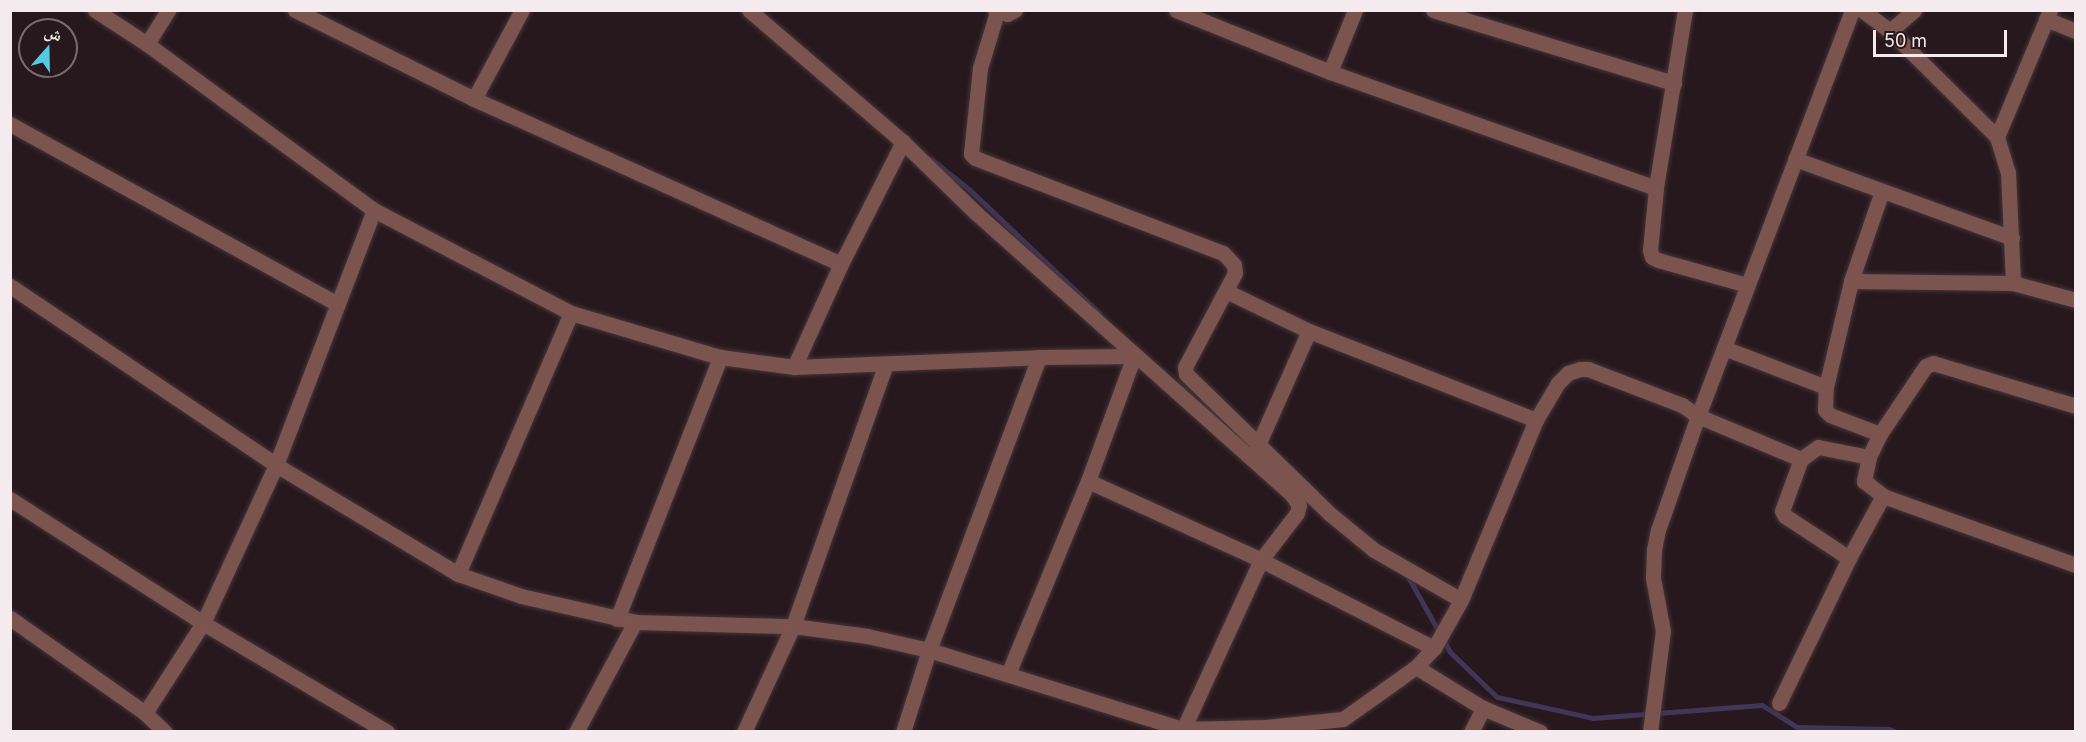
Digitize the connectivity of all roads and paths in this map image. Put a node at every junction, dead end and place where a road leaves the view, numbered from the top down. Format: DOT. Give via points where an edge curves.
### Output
graph roads {
  1 [pos="95,10"];
  2 [pos="168,10"];
  3 [pos="295,10"];
  4 [pos="522,10"];
  5 [pos="749,10"];
  6 [pos="1015,10"];
  7 [pos="1176,10"];
  8 [pos="1354,10"];
  9 [pos="1433,10"];
  10 [pos="1685,10"];
  11 [pos="1852,10"];
  12 [pos="1862,10"];
  13 [pos="1914,10"];
  14 [pos="996,11"];
  15 [pos="2048,15"];
  16 [pos="1890,31"];
  17 [pos="2076,31"];
  18 [pos="147,44"];
  19 [pos="1330,72"];
  20 [pos="1674,83"];
  21 [pos="474,99"];
  22 [pos="10,124"];
  23 [pos="1997,136"];
  24 [pos="903,142"];
  25 [pos="1795,159"];
  26 [pos="1656,188"];
  27 [pos="1882,191"];
  28 [pos="374,210"];
  29 [pos="2012,238"];
  30 [pos="841,264"];
  31 [pos="1851,281"];
  32 [pos="2013,283"];
  33 [pos="1747,285"];
  34 [pos="10,286"];
  35 [pos="1226,291"];
  36 [pos="2076,300"];
  37 [pos="338,304"];
  38 [pos="571,313"];
  39 [pos="1309,331"];
  40 [pos="1724,348"];
  41 [pos="1134,356"];
  42 [pos="720,357"];
  43 [pos="1039,357"];
  44 [pos="886,364"];
  45 [pos="794,367"];
  46 [pos="1826,387"];
  47 [pos="2076,406"];
  48 [pos="1698,416"];
  49 [pos="1536,420"];
  50 [pos="1880,434"];
  51 [pos="1257,447"];
  52 [pos="1869,457"];
  53 [pos="1801,459"];
  54 [pos="276,465"];
  55 [pos="1088,481"];
  56 [pos="1883,496"];
  57 [pos="10,499"];
  58 [pos="1849,558"];
  59 [pos="1262,560"];
  60 [pos="2076,566"];
  61 [pos="458,574"];
  62 [pos="1461,600"];
  63 [pos="10,618"];
  64 [pos="617,619"];
  65 [pos="635,622"];
  66 [pos="203,623"];
  67 [pos="793,626"];
  68 [pos="1434,648"];
  69 [pos="929,650"];
  70 [pos="1416,667"];
  71 [pos="1008,674"];
  72 [pos="1779,703"];
  73 [pos="1483,708"];
  74 [pos="145,713"];
  75 [pos="1341,725"];
  76 [pos="1183,730"];
  77 [pos="165,732"];
  78 [pos="387,732"];
  79 [pos="576,732"];
  80 [pos="744,732"];
  81 [pos="903,732"];
  82 [pos="1472,732"];
  83 [pos="1540,732"];
  84 [pos="1650,732"];
  1 -- 18 [label="street"];
  2 -- 18 [label="street"];
  3 -- 21 [label="street"];
  4 -- 21 [label="street"];
  5 -- 24 [label="street"];
  6 -- 14 [label="street" via="1007,14"];
  7 -- 19 [label="street"];
  8 -- 19 [label="street"];
  9 -- 20 [label="street"];
  10 -- 20 [label="street"];
  11 -- 25 [label="street"];
  12 -- 16 [label="street"];
  13 -- 16 [label="street"];
  14 -- 35 [label="street" via="980,68 971,154 1223,253 1234,265 1235,273"];
  15 -- 17 [label="street"];
  15 -- 23 [label="street"];
  16 -- 23 [label="street"];
  18 -- 28 [label="street"];
  19 -- 26 [label="street"];
  20 -- 26 [label="street"];
  21 -- 30 [label="street"];
  22 -- 37 [label="street"];
  23 -- 29 [label="street" via="2007,172"];
  24 -- 30 [label="street"];
  24 -- 41 [label="street"];
  25 -- 27 [label="street"];
  25 -- 33 [label="street"];
  26 -- 33 [label="street" via="1652,257"];
  27 -- 29 [label="street"];
  27 -- 31 [label="street"];
  28 -- 37 [label="street"];
  28 -- 38 [label="street"];
  29 -- 32 [label="street"];
  30 -- 45 [label="street"];
  31 -- 32 [label="street"];
  31 -- 46 [label="street"];
  32 -- 36 [label="street"];
  33 -- 40 [label="street"];
  34 -- 54 [label="street"];
  35 -- 39 [label="street"];
  35 -- 51 [label="street" via="1185,370"];
  37 -- 54 [label="street"];
  38 -- 42 [label="street"];
  38 -- 61 [label="street"];
  39 -- 49 [label="street"];
  39 -- 51 [label="street"];
  40 -- 46 [label="street"];
  40 -- 48 [label="street"];
  41 -- 43 [label="street"];
  41 -- 55 [label="street"];
  41 -- 59 [label="street" via="1299,505"];
  42 -- 45 [label="street"];
  42 -- 64 [label="street"];
  43 -- 44 [label="street"];
  43 -- 69 [label="street"];
  44 -- 45 [label="street"];
  44 -- 67 [label="street"];
  46 -- 50 [label="street" via="1826,413"];
  47 -- 50 [label="street" via="1934,363 1926,366"];
  48 -- 49 [label="street" via="1676,403 1580,369 1568,373 1558,383"];
  48 -- 53 [label="street"];
  48 -- 84 [label="street" via="1654,550 1653,578 1664,631"];
  49 -- 62 [label="street"];
  50 -- 52 [label="street"];
  51 -- 62 [label="street" via="1374,550"];
  52 -- 53 [label="street" via="1818,447"];
  52 -- 56 [label="street" via="1864,481"];
  53 -- 58 [label="street" via="1782,511"];
  54 -- 61 [label="street"];
  54 -- 66 [label="street"];
  55 -- 59 [label="street"];
  55 -- 71 [label="street"];
  56 -- 58 [label="street"];
  56 -- 60 [label="street"];
  57 -- 66 [label="street"];
  58 -- 72 [label="street"];
  59 -- 68 [label="street"];
  59 -- 76 [label="street"];
  61 -- 64 [label="street" via="521,596"];
  62 -- 68 [label="street"];
  63 -- 74 [label="street"];
  64 -- 65 [label="street"];
  65 -- 67 [label="street"];
  65 -- 79 [label="street"];
  66 -- 74 [label="street"];
  66 -- 78 [label="street"];
  67 -- 69 [label="street" via="867,636"];
  67 -- 80 [label="street"];
  68 -- 70 [label="street"];
  69 -- 71 [label="street"];
  69 -- 81 [label="street"];
  70 -- 73 [label="street"];
  70 -- 75 [label="street"];
  71 -- 76 [label="street"];
  73 -- 82 [label="street"];
  73 -- 83 [label="street"];
  74 -- 77 [label="street"];
  75 -- 76 [label="street"];
}
